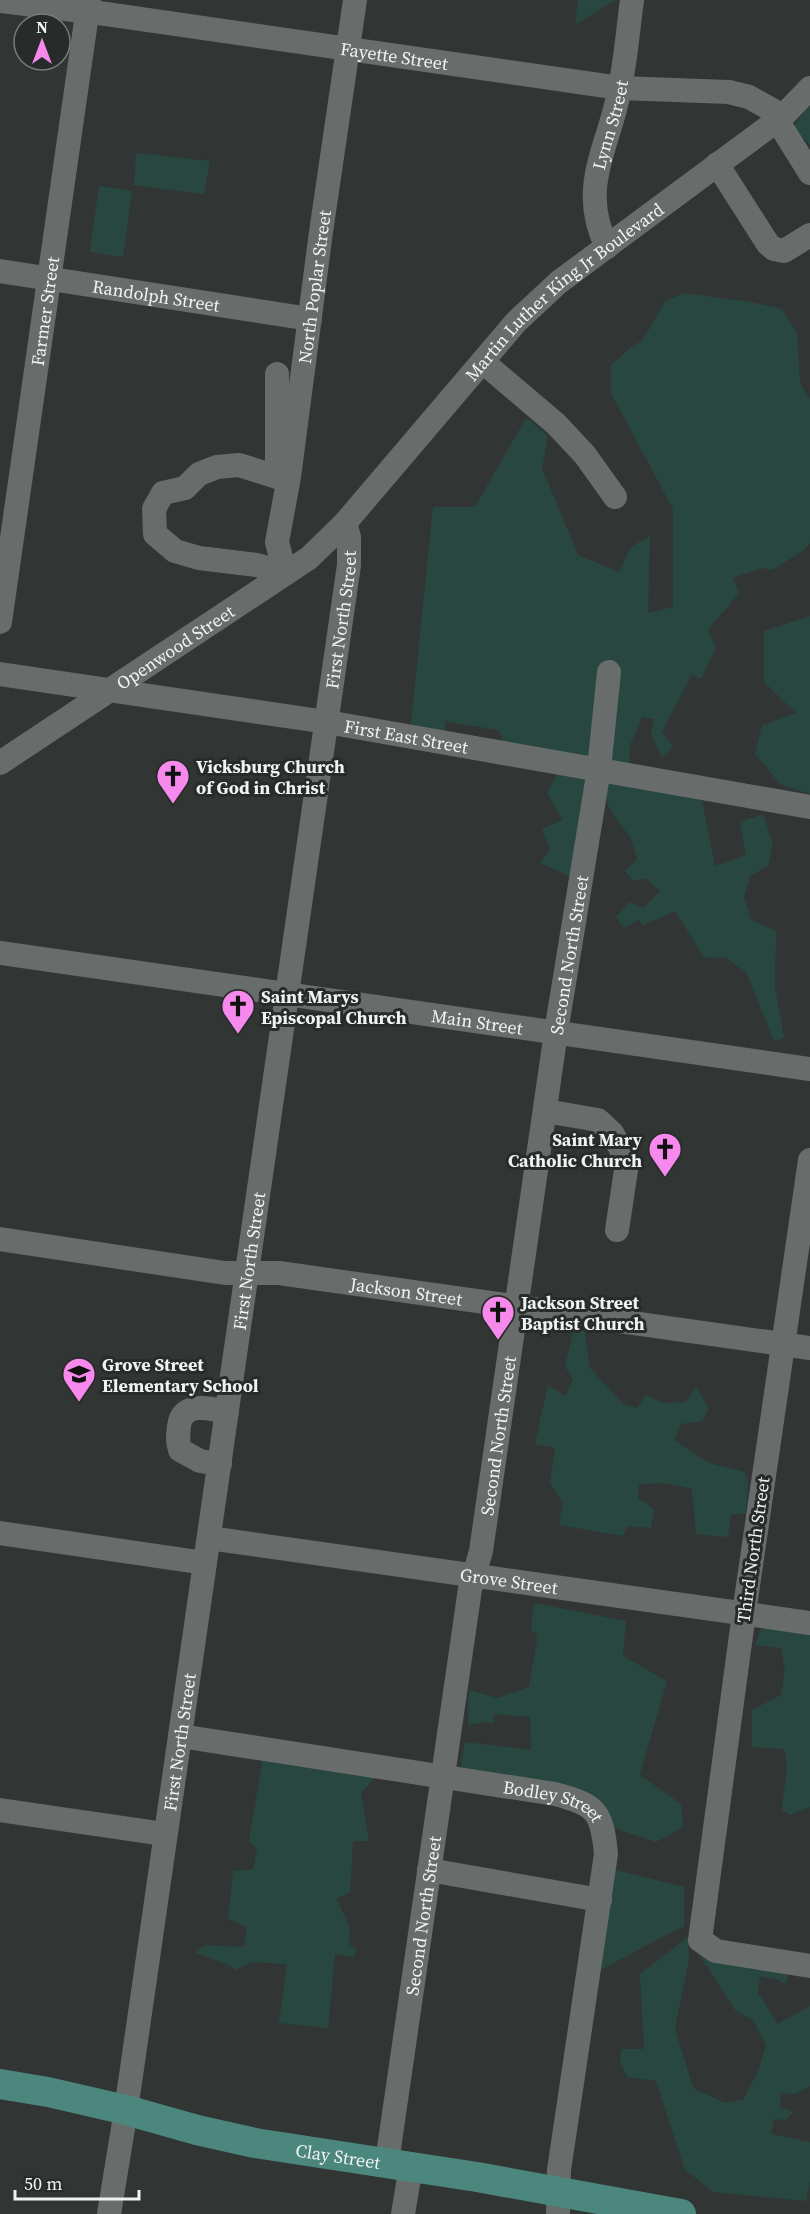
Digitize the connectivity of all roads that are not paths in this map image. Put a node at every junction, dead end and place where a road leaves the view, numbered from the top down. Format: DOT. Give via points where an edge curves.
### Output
graph roads {
  1 [pos="355,0"];
  2 [pos="632,0"];
  3 [pos="0,1"];
  4 [pos="88,6"];
  5 [pos="348,50"];
  6 [pos="620,88"];
  7 [pos="810,88"];
  8 [pos="780,118"];
  9 [pos="717,164"];
  10 [pos="810,173"];
  11 [pos="810,235"];
  12 [pos="607,247"];
  13 [pos="0,271"];
  14 [pos="48,278"];
  15 [pos="310,319"];
  16 [pos="483,362"];
  17 [pos="277,374"];
  18 [pos="277,477"];
  19 [pos="615,497"];
  20 [pos="345,523"];
  21 [pos="277,542"];
  22 [pos="285,573"];
  23 [pos="0,622"];
  24 [pos="609,672"];
  25 [pos="0,674"];
  26 [pos="111,691"];
  27 [pos="327,723"];
  28 [pos="0,763"];
  29 [pos="599,769"];
  30 [pos="810,807"];
  31 [pos="0,953"];
  32 [pos="287,992"];
  33 [pos="556,1032"];
  34 [pos="810,1069"];
  35 [pos="545,1111"];
  36 [pos="810,1160"];
  37 [pos="617,1230"];
  38 [pos="0,1239"];
  39 [pos="248,1273"];
  40 [pos="516,1306"];
  41 [pos="782,1344"];
  42 [pos="810,1348"];
  43 [pos="227,1412"];
  44 [pos="220,1464"];
  45 [pos="0,1533"];
  46 [pos="209,1538"];
  47 [pos="205,1563"];
  48 [pos="474,1574"];
  49 [pos="744,1613"];
  50 [pos="810,1623"];
  51 [pos="180,1736"];
  52 [pos="444,1775"];
  53 [pos="0,1810"];
  54 [pos="165,1834"];
  55 [pos="429,1870"];
  56 [pos="600,1900"];
  57 [pos="810,1966"];
  58 [pos="0,2084"];
  59 [pos="126,2109"];
  60 [pos="399,2164"];
  61 [pos="558,2203"];
  62 [pos="109,2214"];
  63 [pos="403,2214"];
  64 [pos="681,2214"];
  1 -- 5 [label="street, North Poplar Street"];
  2 -- 6 [label="street, Lynn Street"];
  3 -- 4 [label="street, Fayette Street"];
  4 -- 5 [label="street, Fayette Street"];
  4 -- 14 [label="street, Farmer Street"];
  5 -- 6 [label="street, Fayette Street"];
  5 -- 15 [label="street, North Poplar Street"];
  6 -- 8 [label="street, Fayette Street" via="729,92 749,97"];
  6 -- 12 [label="street, Lynn Street" via="593,192 598,229"];
  7 -- 8 [label="street, Martin Luther King Jr Boulevard"];
  8 -- 9 [label="street, Martin Luther King Jr Boulevard"];
  8 -- 10 [label="street"];
  9 -- 11 [label="street" via="774,249 784,251"];
  9 -- 12 [label="street, Martin Luther King Jr Boulevard"];
  12 -- 16 [label="street, Martin Luther King Jr Boulevard" via="539,300"];
  13 -- 14 [label="street, Randolph Street"];
  14 -- 15 [label="street, Randolph Street"];
  14 -- 23 [label="street, Farmer Street"];
  15 -- 21 [label="street, North Poplar Street"];
  16 -- 19 [label="street" via="556,424 585,455"];
  16 -- 20 [label="street, Martin Luther King Jr Boulevard"];
  17 -- 18 [label="street"];
  18 -- 21 [label="street"];
  18 -- 22 [label="street" via="239,465 199,474 185,488 163,493 154,509 155,534 175,551"];
  20 -- 22 [label="street, Openwood Street" via="309,558"];
  20 -- 27 [label="street, First North Street" via="349,565"];
  21 -- 22 [label="street, North Poplar Street"];
  22 -- 26 [label="street, Openwood Street"];
  24 -- 29 [label="street, Second North Street"];
  25 -- 26 [label="street, First East Street"];
  26 -- 27 [label="street, First East Street"];
  26 -- 28 [label="street, Openwood Street"];
  27 -- 29 [label="street, First East Street"];
  27 -- 32 [label="street, First North Street"];
  29 -- 30 [label="street, First East Street"];
  29 -- 33 [label="street, Second North Street"];
  31 -- 32 [label="street, Main Street"];
  32 -- 33 [label="street, Main Street"];
  32 -- 39 [label="street, First North Street"];
  33 -- 34 [label="street, Main Street"];
  33 -- 35 [label="street, Second North Street"];
  35 -- 37 [label="street" via="598,1120 612,1133 626,1170"];
  35 -- 40 [label="street, Second North Street"];
  36 -- 41 [label="street, Third North Street"];
  38 -- 39 [label="street, Jackson Street" via="225,1273"];
  39 -- 40 [label="street, Jackson Street" via="279,1273"];
  39 -- 43 [label="street, First North Street"];
  40 -- 41 [label="street, Jackson Street"];
  40 -- 48 [label="street, Second North Street" via="481,1551"];
  41 -- 42 [label="street, Jackson Street"];
  41 -- 49 [label="street, Third North Street"];
  43 -- 44 [label="street, First North Street"];
  43 -- 44 [label="street" via="194,1408 179,1421 180,1450 200,1461"];
  44 -- 46 [label="street, First North Street"];
  45 -- 47 [label="street"];
  46 -- 47 [label="street, First North Street"];
  46 -- 48 [label="street, Grove Street"];
  47 -- 51 [label="street, First North Street"];
  48 -- 49 [label="street, Grove Street"];
  48 -- 52 [label="street, Second North Street"];
  49 -- 50 [label="street, Grove Street"];
  49 -- 57 [label="street, Third North Street" via="700,1940 717,1951"];
  51 -- 52 [label="street, Bodley Street"];
  51 -- 54 [label="street, First North Street"];
  52 -- 55 [label="street, Second North Street"];
  52 -- 56 [label="street, Bodley Street" via="555,1794 590,1807 602,1821 604,1834 606,1854"];
  53 -- 54 [label="street"];
  54 -- 59 [label="street, First North Street"];
  55 -- 56 [label="street"];
  55 -- 60 [label="street, Second North Street"];
  56 -- 61 [label="street, Bodley Street"];
  58 -- 59 [label="main road, Clay Street"];
  59 -- 60 [label="main road, Clay Street" via="255,2143"];
  59 -- 62 [label="street, First North Street"];
  60 -- 61 [label="main road, Clay Street"];
  60 -- 63 [label="street, Second North Street"];
  61 -- 64 [label="main road, Clay Street"];
}
